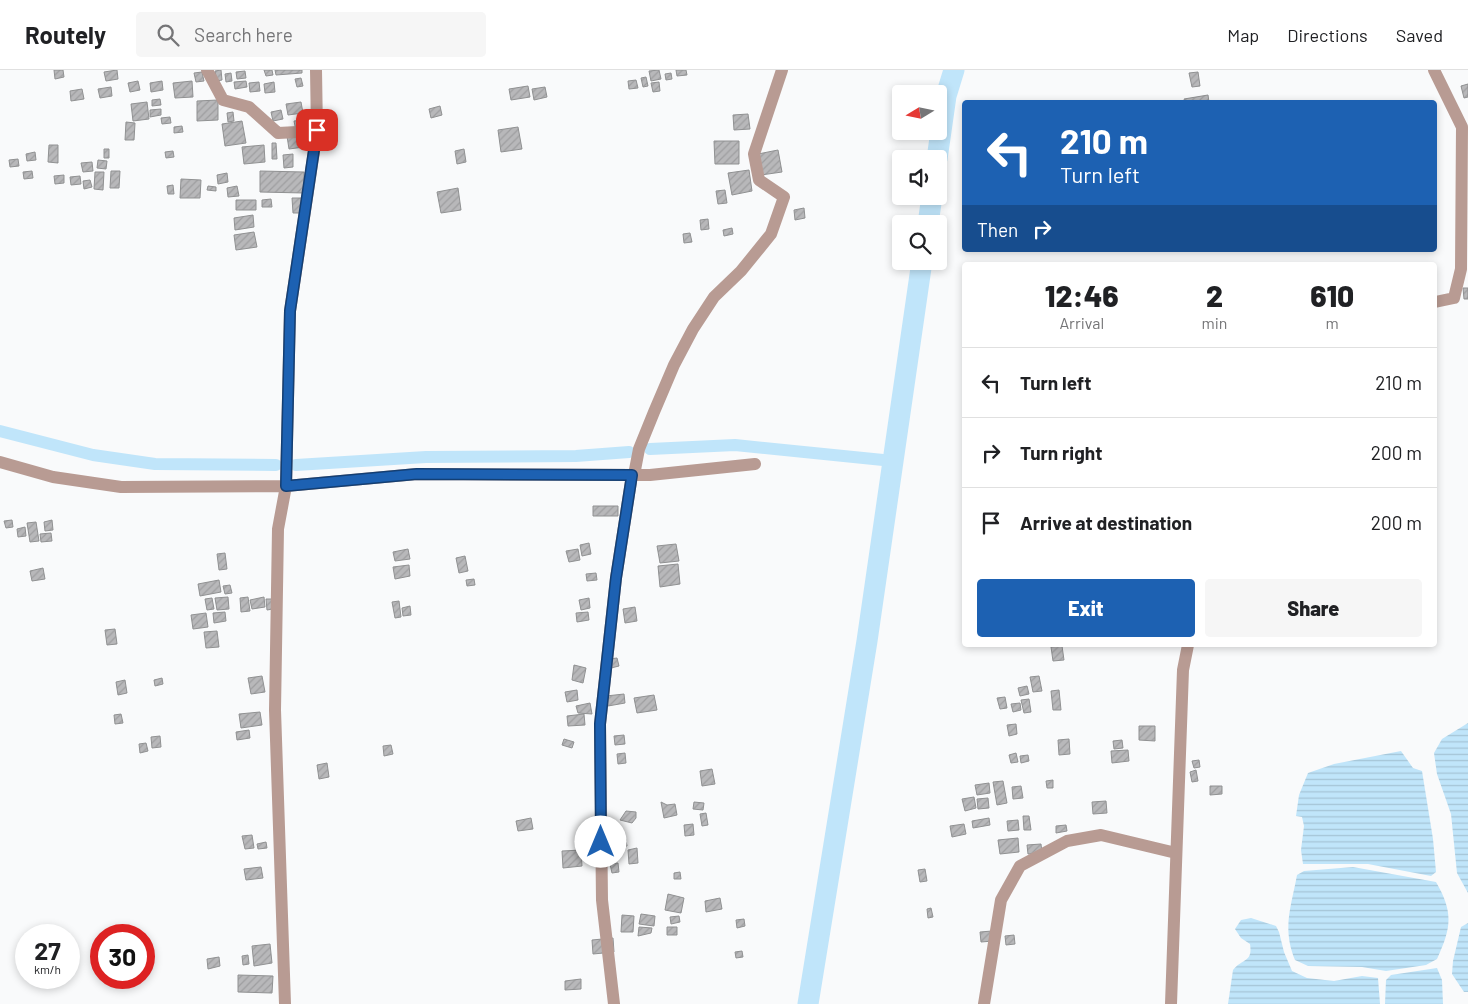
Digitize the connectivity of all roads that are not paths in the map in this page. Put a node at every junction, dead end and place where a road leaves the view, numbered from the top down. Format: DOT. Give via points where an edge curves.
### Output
graph roads {
  1 [pos="207,70"];
  2 [pos="316,70"];
  3 [pos="782,70"];
  4 [pos="1434,70"];
  5 [pos="317,130"];
  6 [pos="1437,302"];
  7 [pos="0,462"];
  8 [pos="755,464"];
  9 [pos="633,475"];
  10 [pos="286,486"];
  11 [pos="1188,647"];
  12 [pos="1176,854"];
  13 [pos="285,1004"];
  14 [pos="614,1004"];
  15 [pos="984,1004"];
  16 [pos="1171,1004"];
  1 -- 5 [label="street" via="223,100 249,107 278,133"];
  2 -- 5 [label="street"];
  3 -- 9 [label="street" via="754,154 759,180 784,197 771,234 741,271 714,297 693,329 643,439"];
  4 -- 6 [label="street" via="1462,127 1461,269 1454,298"];
  5 -- 10 [label="street" via="290,311"];
  7 -- 10 [label="street" via="53,477 121,487"];
  8 -- 9 [label="street"];
  9 -- 10 [label="street" via="417,474"];
  9 -- 14 [label="street" via="616,578 600,724 602,900"];
  10 -- 13 [label="street" via="278,529 275,710"];
  11 -- 12 [label="street" via="1183,670"];
  12 -- 15 [label="street" via="1101,835 1066,841 1020,866 1001,900"];
  12 -- 16 [label="street"];
}
